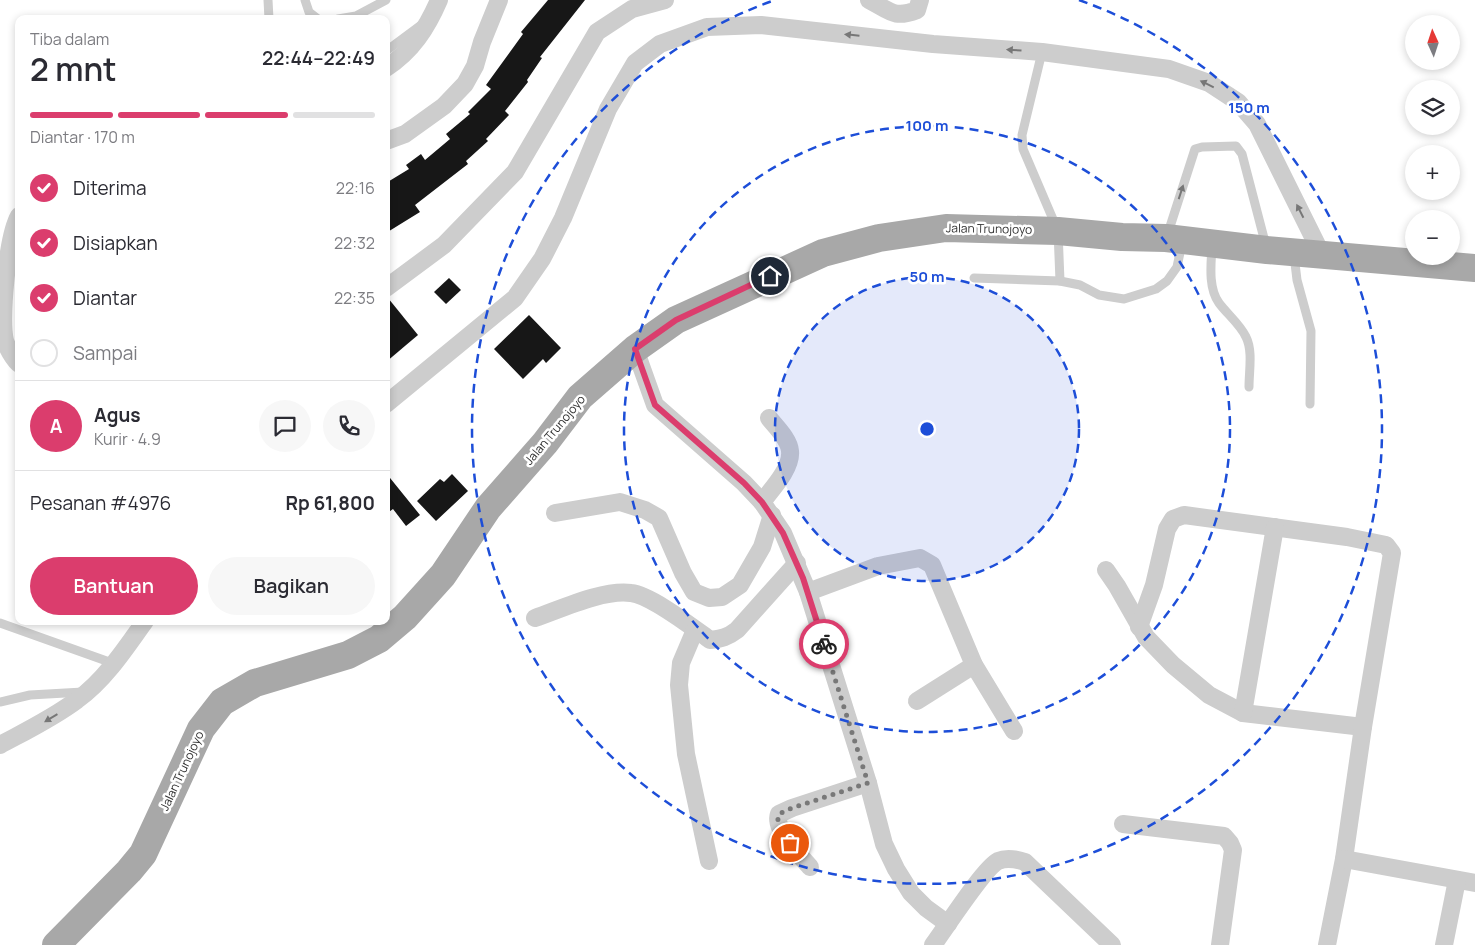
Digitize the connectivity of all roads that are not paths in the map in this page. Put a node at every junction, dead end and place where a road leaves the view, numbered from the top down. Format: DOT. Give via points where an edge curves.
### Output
graph roads {
  1 [pos="268,0"];
  2 [pos="304,0"];
  3 [pos="386,0"];
  4 [pos="439,0"];
  5 [pos="499,0"];
  6 [pos="665,0"];
  7 [pos="869,0"];
  8 [pos="920,0"];
  9 [pos="269,15"];
  10 [pos="313,15"];
  11 [pos="358,15"];
  12 [pos="431,18"];
  13 [pos="390,48"];
  14 [pos="1042,52"];
  15 [pos="390,65"];
  16 [pos="390,140"];
  17 [pos="15,223"];
  18 [pos="1058,230"];
  19 [pos="1174,239"];
  20 [pos="1212,244"];
  21 [pos="1280,252"];
  22 [pos="1322,255"];
  23 [pos="1475,268"];
  24 [pos="974,278"];
  25 [pos="1060,281"];
  26 [pos="390,285"];
  27 [pos="635,349"];
  28 [pos="15,361"];
  29 [pos="1249,387"];
  30 [pos="390,401"];
  31 [pos="1310,404"];
  32 [pos="769,418"];
  33 [pos="767,508"];
  34 [pos="555,513"];
  35 [pos="1275,526"];
  36 [pos="796,563"];
  37 [pos="1106,570"];
  38 [pos="808,592"];
  39 [pos="535,618"];
  40 [pos="0,623"];
  41 [pos="142,625"];
  42 [pos="1139,627"];
  43 [pos="695,630"];
  44 [pos="115,664"];
  45 [pos="974,665"];
  46 [pos="86,692"];
  47 [pos="917,701"];
  48 [pos="0,702"];
  49 [pos="1243,713"];
  50 [pos="1363,727"];
  51 [pos="1014,731"];
  52 [pos="0,745"];
  53 [pos="868,783"];
  54 [pos="1123,824"];
  55 [pos="1344,859"];
  56 [pos="709,861"];
  57 [pos="810,867"];
  58 [pos="1457,880"];
  59 [pos="1475,883"];
  60 [pos="948,924"];
  61 [pos="934,944"];
  62 [pos="56,945"];
  63 [pos="1112,945"];
  64 [pos="1220,945"];
  65 [pos="1327,945"];
  66 [pos="1444,945"];
  1 -- 9 [label="lane"];
  2 -- 10 [label="lane"];
  3 -- 11 [label="lane"];
  4 -- 12 [label="street"];
  5 -- 16 [label="street" via="475,66 464,84 444,106 405,134"];
  6 -- 26 [label="street" via="632,9 596,32 515,172 444,245"];
  7 -- 8 [label="street" via="897,15 917,10"];
  12 -- 13 [label="lane"];
  12 -- 15 [label="street" via="416,42"];
  14 -- 18 [label="lane" via="1022,135 1023,149"];
  22 -- 14 [label="street, one-way" via="1257,124 1238,102 1208,83 1169,68"];
  14 -- 30 [label="street, one-way" via="761,25 707,27 660,44 635,63 608,109 555,234 515,298"];
  17 -- 28 [label="street" via="7,261 3,307 5,340"];
  18 -- 19 [label="main road, Jalan Trunojoyo"];
  18 -- 25 [label="lane"];
  18 -- 27 [label="main road, Jalan Trunojoyo" via="946,228 879,238 823,253 676,320"];
  19 -- 20 [label="main road, Jalan Trunojoyo"];
  19 -- 21 [label="lane, one-way" via="1195,150 1236,146"];
  19 -- 25 [label="lane" via="1177,267 1156,289 1124,299 1099,295 1080,285"];
  20 -- 21 [label="main road, Jalan Trunojoyo"];
  20 -- 29 [label="lane" via="1213,291 1246,336"];
  21 -- 22 [label="main road, Jalan Trunojoyo"];
  21 -- 31 [label="lane" via="1296,280 1311,331"];
  22 -- 23 [label="main road, Jalan Trunojoyo"];
  24 -- 25 [label="lane"];
  27 -- 33 [label="street" via="655,405 744,483"];
  27 -- 62 [label="main road, Jalan Trunojoyo" via="580,397 488,508 443,574 379,639 348,655 256,684 222,702 201,729 143,854"];
  32 -- 33 [label="street" via="790,451"];
  33 -- 34 [label="street" via="762,547 740,585 722,597 709,598 694,592 659,518 645,510 620,502"];
  33 -- 36 [label="street"];
  35 -- 42 [label="street" via="1184,514 1173,519 1167,528 1154,585"];
  35 -- 49 [label="street"];
  35 -- 50 [label="street" via="1386,545 1392,553"];
  36 -- 38 [label="street"];
  36 -- 43 [label="street" via="730,636 710,640"];
  37 -- 42 [label="street"];
  38 -- 45 [label="street" via="878,566 920,558 932,565"];
  38 -- 53 [label="street"];
  39 -- 43 [label="street" via="610,593 632,592 656,603"];
  40 -- 44 [label="lane"];
  41 -- 44 [label="street"];
  42 -- 49 [label="street" via="1173,665 1209,695"];
  43 -- 56 [label="street" via="681,662 679,685 686,754"];
  44 -- 46 [label="street"];
  45 -- 47 [label="street"];
  45 -- 51 [label="street"];
  46 -- 48 [label="lane" via="30,695"];
  46 -- 52 [label="street, one-way" via="49,719"];
  49 -- 50 [label="street"];
  50 -- 55 [label="street"];
  53 -- 57 [label="street" via="779,814 780,831"];
  53 -- 60 [label="street" via="884,844 896,869 911,893"];
  54 -- 64 [label="street" via="1224,836 1230,843 1233,850"];
  55 -- 58 [label="street"];
  55 -- 65 [label="street"];
  58 -- 59 [label="street"];
  58 -- 66 [label="street"];
  60 -- 61 [label="street"];
  60 -- 63 [label="street" via="990,867 1015,859 1025,862"];
}
